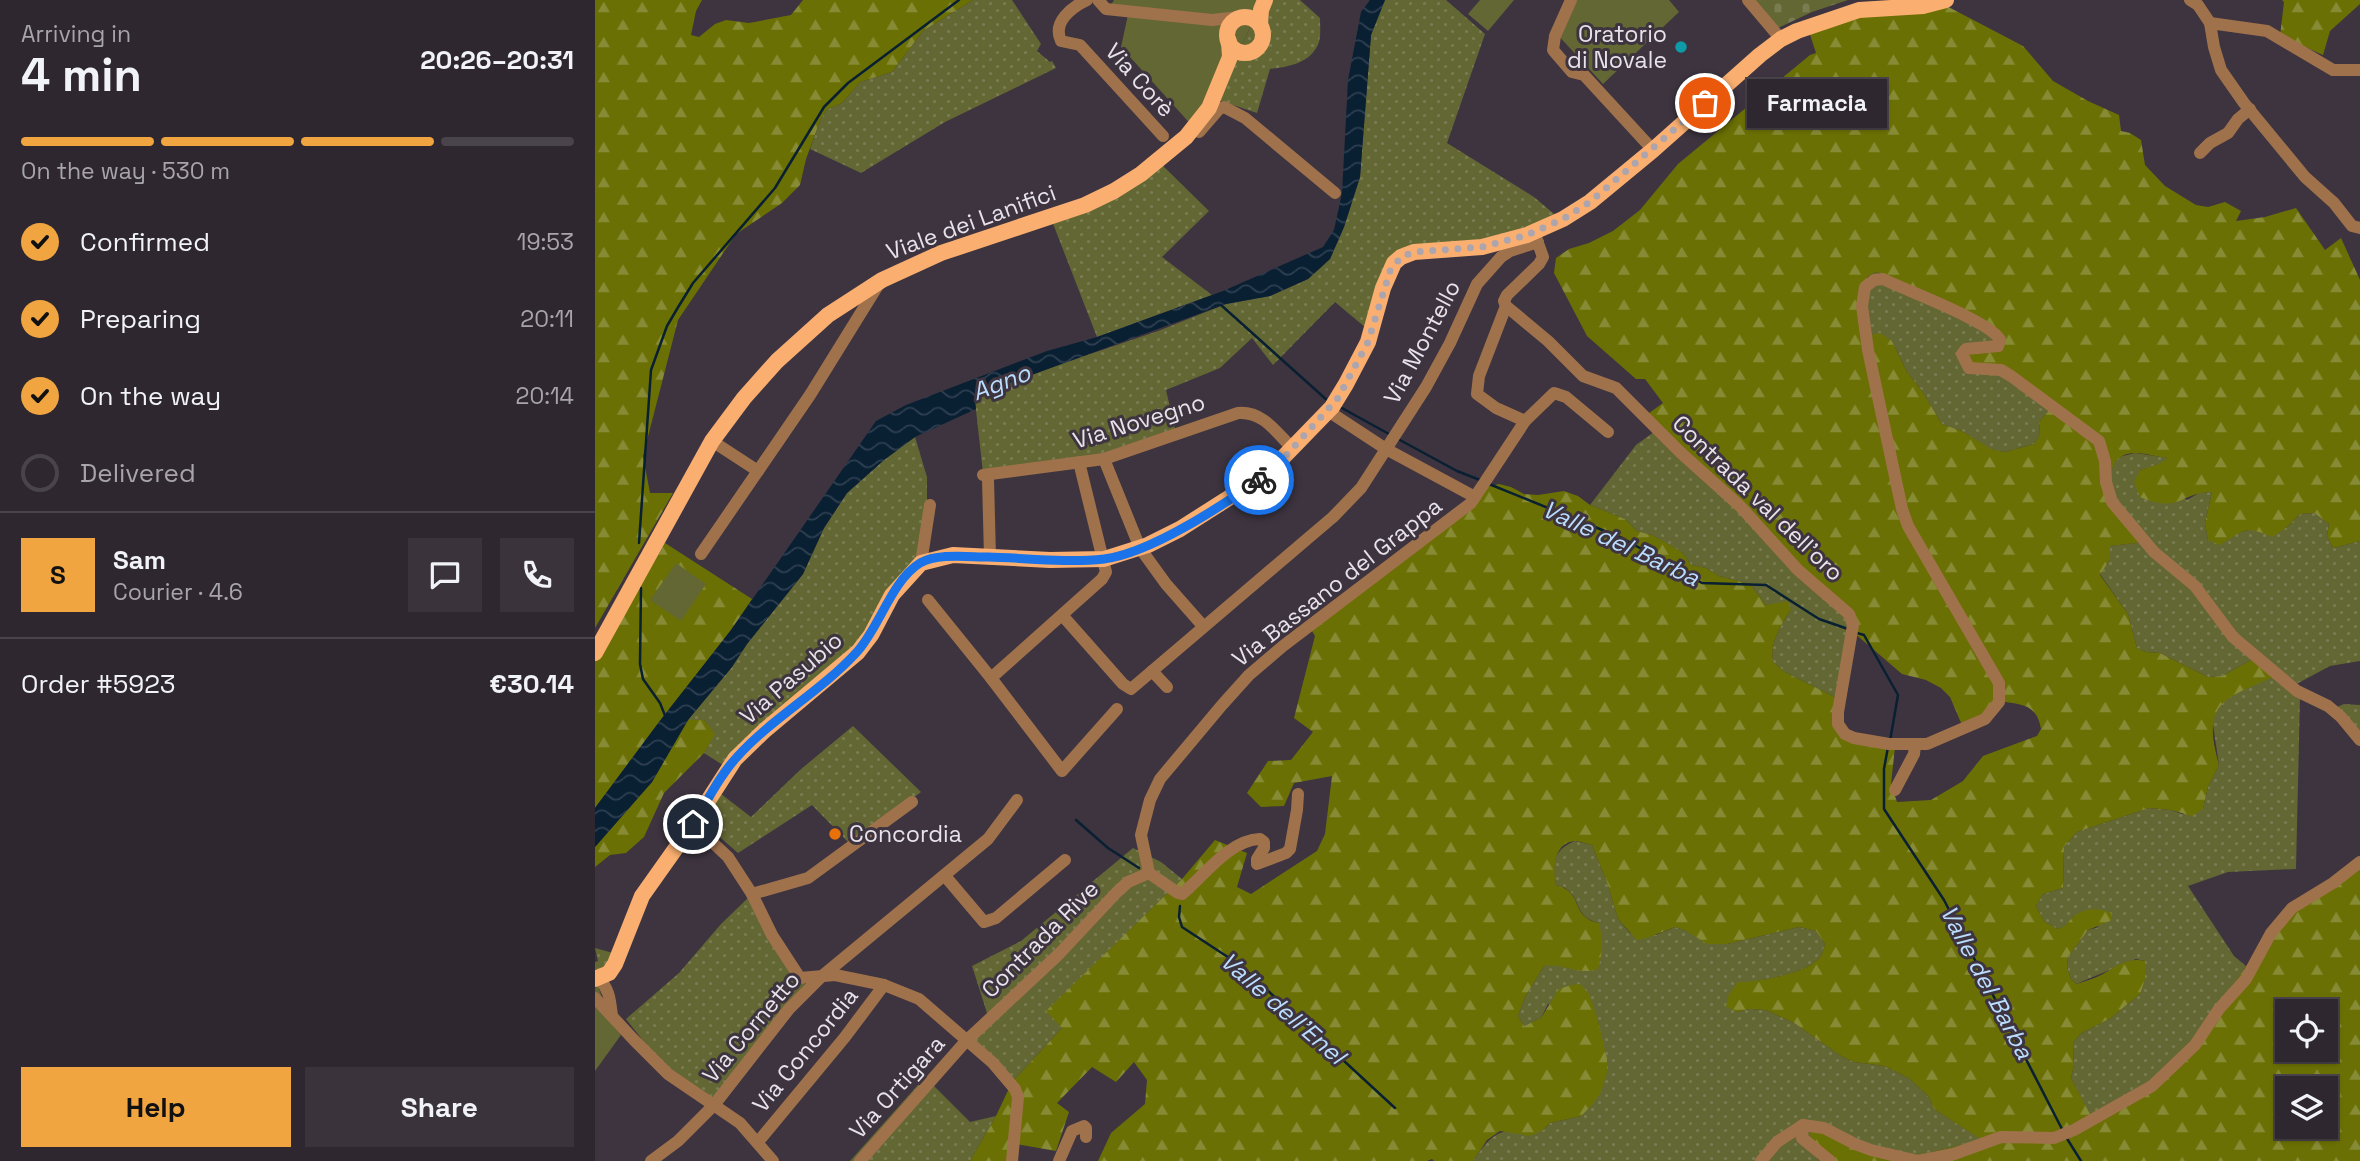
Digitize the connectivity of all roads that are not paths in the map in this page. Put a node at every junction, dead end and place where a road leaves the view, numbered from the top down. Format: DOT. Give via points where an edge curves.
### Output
graph roads {
  1 [pos="1087,0"];
  2 [pos="1098,0"];
  3 [pos="1259,0"];
  4 [pos="1265,0"];
  5 [pos="1571,0"];
  6 [pos="1748,0"];
  7 [pos="1946,0"];
  8 [pos="2190,0"];
  9 [pos="1769,2"];
  10 [pos="1139,7"];
  11 [pos="1757,10"];
  12 [pos="1248,19"];
  13 [pos="1212,20"];
  14 [pos="2210,23"];
  15 [pos="1228,40"];
  16 [pos="1781,40"];
  17 [pos="1248,52"];
  18 [pos="2360,70"];
  19 [pos="1216,94"];
  20 [pos="2250,109"];
  21 [pos="1194,127"];
  22 [pos="1163,136"];
  23 [pos="1653,150"];
  24 [pos="2200,153"];
  25 [pos="1335,193"];
  26 [pos="2360,228"];
  27 [pos="1536,237"];
  28 [pos="882,280"];
  29 [pos="1506,306"];
  30 [pos="1333,405"];
  31 [pos="1525,421"];
  32 [pos="1608,432"];
  33 [pos="712,441"];
  34 [pos="1387,446"];
  35 [pos="1293,449"];
  36 [pos="1104,459"];
  37 [pos="1079,462"];
  38 [pos="758,471"];
  39 [pos="1475,497"];
  40 [pos="930,505"];
  41 [pos="1140,548"];
  42 [pos="701,554"];
  43 [pos="990,557"];
  44 [pos="1104,559"];
  45 [pos="921,563"];
  46 [pos="928,600"];
  47 [pos="1062,615"];
  48 [pos="1203,626"];
  49 [pos="595,653"];
  50 [pos="1152,671"];
  51 [pos="991,678"];
  52 [pos="1167,687"];
  53 [pos="1117,709"];
  54 [pos="2360,740"];
  55 [pos="1915,745"];
  56 [pos="1895,790"];
  57 [pos="1298,794"];
  58 [pos="1017,800"];
  59 [pos="912,802"];
  60 [pos="693,824"];
  61 [pos="1065,860"];
  62 [pos="2360,862"];
  63 [pos="1149,873"];
  64 [pos="944,876"];
  65 [pos="752,894"];
  66 [pos="615,964"];
  67 [pos="821,977"];
  68 [pos="596,979"];
  69 [pos="884,985"];
  70 [pos="610,995"];
  71 [pos="595,998"];
  72 [pos="612,1016"];
  73 [pos="966,1041"];
  74 [pos="714,1105"];
  75 [pos="1803,1125"];
  76 [pos="1087,1129"];
  77 [pos="758,1142"];
  78 [pos="651,1161"];
  79 [pos="773,1161"];
  80 [pos="860,1161"];
  81 [pos="1012,1161"];
  82 [pos="1059,1161"];
  83 [pos="1761,1161"];
  84 [pos="1830,1161"];
  1 -- 22 [label="street, Via Corè" via="1060,22 1057,33 1061,41 1080,45"];
  2 -- 10 [label="street" via="1106,9"];
  3 -- 12 [label="main road, Viale dei Lanifici"];
  4 -- 12 [label="main road, Viale dei Lanifici" via="1261,10"];
  5 -- 23 [label="street" via="1553,50 1572,72 1584,75"];
  6 -- 11 [label="street"];
  7 -- 16 [label="main road" via="1859,10"];
  8 -- 14 [label="street"];
  9 -- 11 [label="street"];
  10 -- 13 [label="street"];
  11 -- 16 [label="street"];
  12 -- 13 [label="street"];
  12 -- 15 [label="main road, Viale dei Lanifici" via="1235,20 1228,28"];
  12 -- 17 [label="main road, Viale dei Lanifici" via="1263,34 1258,48"];
  13 -- 15 [label="street"];
  14 -- 18 [label="street" via="2267,31 2333,70"];
  14 -- 20 [label="street" via="2221,70"];
  15 -- 17 [label="main road" via="1236,50"];
  15 -- 19 [label="main road, Viale dei Lanifici" via="1230,57"];
  16 -- 23 [label="main road"];
  17 -- 19 [label="main road, Viale dei Lanifici" via="1239,57"];
  19 -- 21 [label="main road, Viale dei Lanifici"];
  20 -- 24 [label="street" via="2228,134"];
  20 -- 26 [label="street" via="2305,177 2352,226"];
  21 -- 25 [label="street" via="1199,132 1224,107 1254,124"];
  21 -- 28 [label="main road, Viale dei Lanifici" via="1154,164 1114,191 941,253"];
  23 -- 27 [label="main road" via="1590,202"];
  27 -- 29 [label="street" via="1543,257 1507,295"];
  27 -- 30 [label="main road" via="1401,257 1390,271 1368,342"];
  27 -- 34 [label="street, Via Montello" via="1501,257 1477,284 1450,343"];
  28 -- 33 [label="main road, Viale dei Lanifici" via="803,336 744,398"];
  28 -- 38 [label="street"];
  29 -- 31 [label="street" via="1479,376 1477,394"];
  29 -- 55 [label="street, Contrada val dell'oro" via="1583,376 1616,388 1740,506 1798,570 1849,614 1852,630 1838,724 1846,734"];
  30 -- 34 [label="street, Via Bassano del Grappa"];
  30 -- 35 [label="main road"];
  31 -- 32 [label="street" via="1554,393 1566,397"];
  31 -- 39 [label="street"];
  33 -- 38 [label="street"];
  33 -- 49 [label="main road, Viale dei Lanifici"];
  34 -- 39 [label="street, Via Bassano del Grappa"];
  34 -- 48 [label="street, Via Montello" via="1361,488 1333,517"];
  35 -- 36 [label="street, Via Novegno" via="1259,416 1247,412"];
  35 -- 41 [label="main road" via="1249,486"];
  36 -- 37 [label="street, Via Novegno"];
  36 -- 41 [label="street"];
  37 -- 43 [label="street, Via Novegno" via="986,477"];
  37 -- 44 [label="street"];
  38 -- 42 [label="street"];
  39 -- 63 [label="street, Via Bassano del Grappa" via="1283,646 1222,705 1160,779 1150,800 1142,835"];
  40 -- 45 [label="street"];
  41 -- 44 [label="main road"];
  41 -- 48 [label="street"];
  43 -- 44 [label="main road"];
  43 -- 45 [label="main road" via="953,555"];
  44 -- 47 [label="street" via="1102,579"];
  45 -- 60 [label="main road, Via Pasubio" via="892,595 858,652 734,759"];
  46 -- 51 [label="street"];
  47 -- 50 [label="street, Via Montello" via="1131,689"];
  47 -- 51 [label="street"];
  48 -- 50 [label="street, Via Montello"];
  50 -- 52 [label="street"];
  51 -- 53 [label="street" via="1062,771"];
  54 -- 55 [label="street, Contrada val dell'oro" via="2328,706 2297,691 2254,657 2195,586 2154,552 2112,502 2099,441 2001,370 1969,368 1962,354 1966,349 1998,346 1998,335 1883,279 1865,286 1862,306 1902,509 1999,683 1999,702 1979,723"];
  55 -- 56 [label="street"];
  57 -- 63 [label="street" via="1292,844 1286,853 1257,864 1264,842 1251,839 1223,856 1182,894"];
  58 -- 64 [label="street, Via Cornetto" via="988,839"];
  59 -- 65 [label="street" via="808,878"];
  60 -- 65 [label="street, Via Concordia" via="728,857"];
  60 -- 66 [label="main road, Via Pasubio" via="642,896"];
  61 -- 64 [label="street" via="996,918 984,922"];
  62 -- 75 [label="street" via="2292,908 2195,1045 2152,1086 2074,1130 2054,1138 2001,1137 1918,1161 1871,1150 1824,1128"];
  63 -- 73 [label="street, Contrada Rive" via="1117,892"];
  64 -- 67 [label="street, Via Cornetto"];
  65 -- 67 [label="street, Via Concordia" via="800,978"];
  66 -- 68 [label="main road, Via Pasubio"];
  66 -- 70 [label="street"];
  67 -- 69 [label="street, Via Concordia" via="835,975"];
  67 -- 74 [label="street, Via Cornetto" via="789,1009"];
  68 -- 70 [label="street"];
  69 -- 73 [label="street, Via Concordia" via="919,999"];
  69 -- 77 [label="street, Via Concordia"];
  70 -- 72 [label="street"];
  71 -- 72 [label="street, Via Cornetto"];
  72 -- 74 [label="street, Via Cornetto" via="668,1074"];
  73 -- 80 [label="street, Via Ortigara"];
  73 -- 81 [label="street, Via Concordia" via="993,1063 1017,1093"];
  74 -- 77 [label="street, Via Cornetto"];
  74 -- 78 [label="street, Via Cornetto"];
  75 -- 83 [label="street" via="1777,1142"];
  75 -- 84 [label="street" via="1802,1138"];
  76 -- 82 [label="street" via="1072,1131"];
  77 -- 79 [label="street, Via Cornetto"];
}
